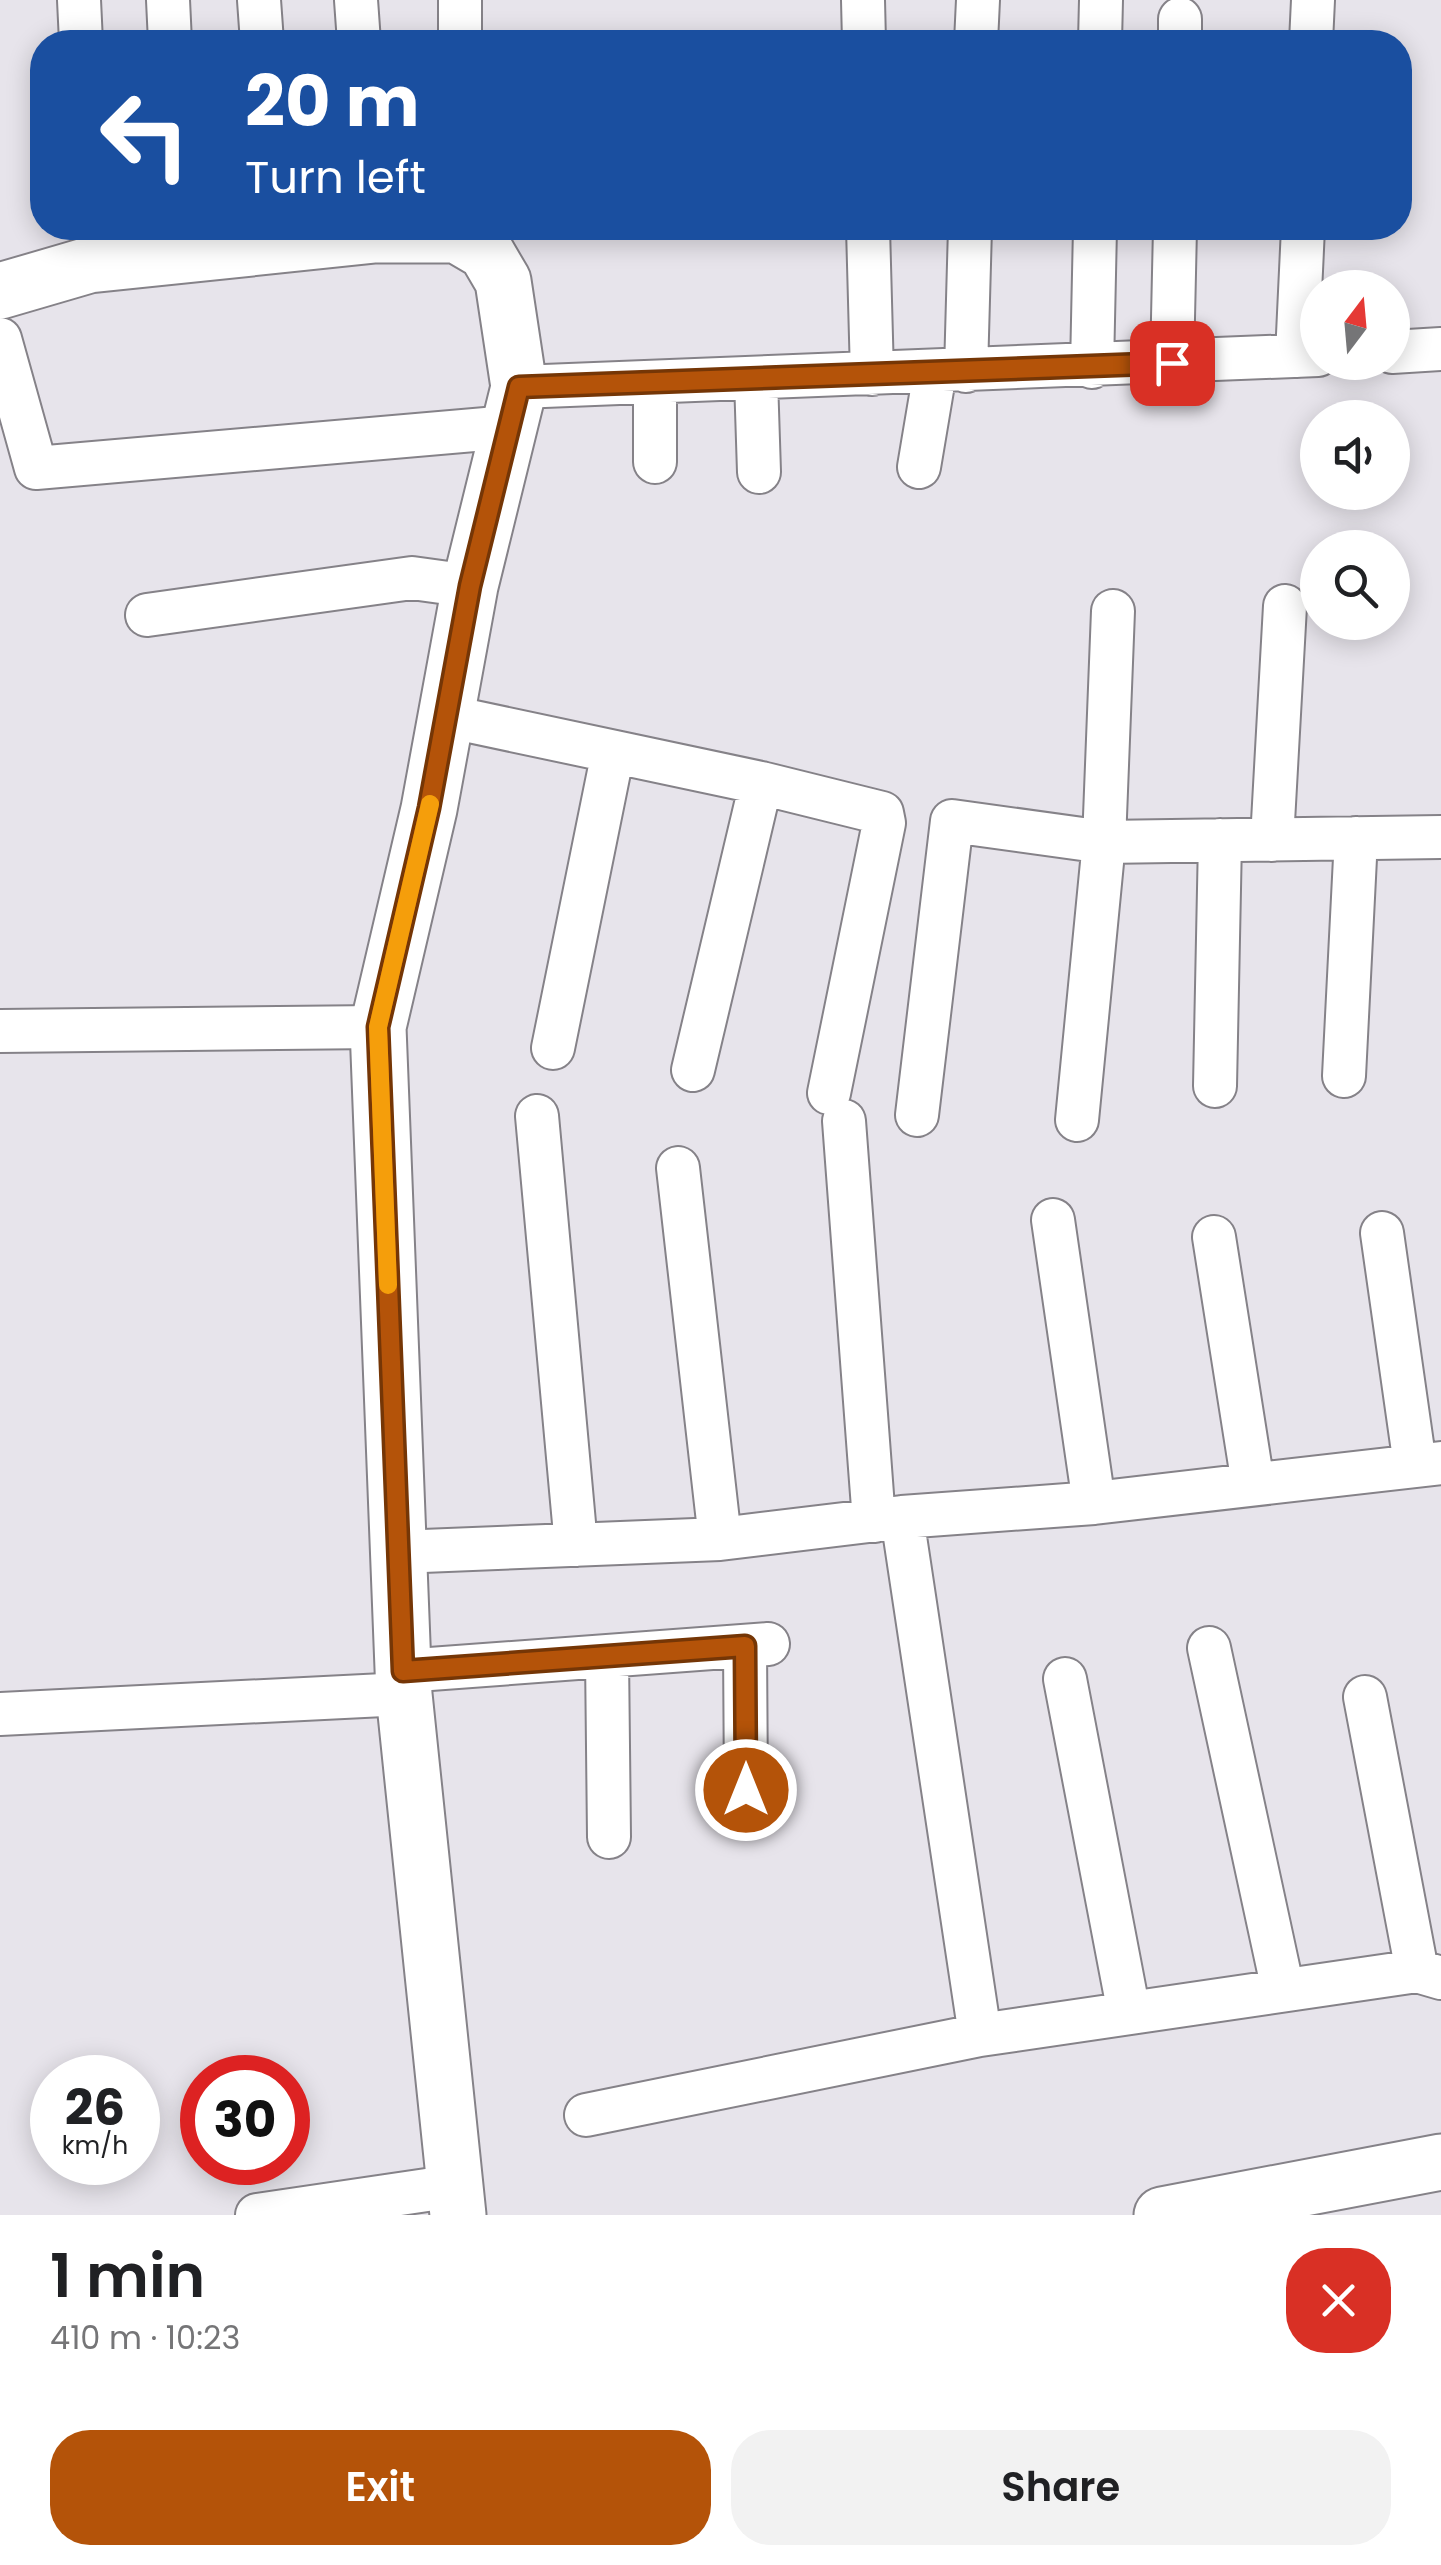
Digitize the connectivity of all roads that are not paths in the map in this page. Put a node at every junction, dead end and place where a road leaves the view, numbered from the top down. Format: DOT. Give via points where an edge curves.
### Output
graph roads {
  1 [pos="79,0"];
  2 [pos="168,0"];
  3 [pos="259,0"];
  4 [pos="356,0"];
  5 [pos="460,0"];
  6 [pos="863,0"];
  7 [pos="978,0"];
  8 [pos="1101,0"];
  9 [pos="1312,0"];
  10 [pos="80,30"];
  11 [pos="169,30"];
  12 [pos="261,30"];
  13 [pos="358,30"];
  14 [pos="460,30"];
  15 [pos="864,30"];
  16 [pos="977,30"];
  17 [pos="1100,30"];
  18 [pos="1311,30"];
  19 [pos="181,240"];
  20 [pos="469,240"];
  21 [pos="868,240"];
  22 [pos="968,240"];
  23 [pos="1096,240"];
  24 [pos="1175,240"];
  25 [pos="1303,240"];
  26 [pos="88,246"];
  27 [pos="1305,270"];
  28 [pos="0,291"];
  29 [pos="0,339"];
  30 [pos="1441,349"];
  31 [pos="1410,351"];
  32 [pos="1300,356"];
  33 [pos="1172,363"];
  34 [pos="1092,366"];
  35 [pos="950,372"];
  36 [pos="872,374"];
  37 [pos="756,378"];
  38 [pos="656,382"];
  39 [pos="514,407"];
  40 [pos="655,462"];
  41 [pos="919,466"];
  42 [pos="759,472"];
  43 [pos="470,586"];
  44 [pos="1285,606"];
  45 [pos="1113,611"];
  46 [pos="147,616"];
  47 [pos="446,716"];
  48 [pos="613,752"];
  49 [pos="761,783"];
  50 [pos="1441,837"];
  51 [pos="1356,838"];
  52 [pos="1220,840"];
  53 [pos="1272,840"];
  54 [pos="1104,842"];
  55 [pos="378,1027"];
  56 [pos="0,1031"];
  57 [pos="553,1048"];
  58 [pos="693,1070"];
  59 [pos="1344,1076"];
  60 [pos="1215,1086"];
  61 [pos="538,1116"];
  62 [pos="917,1116"];
  63 [pos="1077,1120"];
  64 [pos="678,1168"];
  65 [pos="1053,1220"];
  66 [pos="1382,1233"];
  67 [pos="1214,1237"];
  68 [pos="1428,1464"];
  69 [pos="1252,1484"];
  70 [pos="1094,1503"];
  71 [pos="888,1519"];
  72 [pos="720,1539"];
  73 [pos="576,1545"];
  74 [pos="398,1552"];
  75 [pos="1209,1648"];
  76 [pos="608,1656"];
  77 [pos="1065,1679"];
  78 [pos="404,1682"];
  79 [pos="1366,1697"];
  80 [pos="0,1714"];
  81 [pos="746,1790"];
  82 [pos="609,1837"];
  83 [pos="1429,1974"];
  84 [pos="1283,1990"];
  85 [pos="1129,2013"];
  86 [pos="980,2035"];
  87 [pos="586,2115"];
  88 [pos="1441,2162"];
  89 [pos="456,2200"];
  90 [pos="257,2215"];
  91 [pos="1162,2215"];
  1 -- 10 [label="street"];
  2 -- 11 [label="street"];
  3 -- 12 [label="street"];
  4 -- 13 [label="street"];
  5 -- 14 [label="street"];
  6 -- 15 [label="street"];
  7 -- 16 [label="street"];
  8 -- 17 [label="street"];
  9 -- 18 [label="street"];
  19 -- 26 [label="street"];
  20 -- 39 [label="street" via="486,252 503,280"];
  21 -- 36 [label="street"];
  22 -- 35 [label="street"];
  23 -- 34 [label="street"];
  24 -- 33 [label="street"];
  25 -- 27 [label="street"];
  26 -- 28 [label="street"];
  29 -- 39 [label="street" via="36,468"];
  30 -- 31 [label="street"];
  32 -- 33 [label="street"];
  33 -- 34 [label="street"];
  34 -- 35 [label="street"];
  35 -- 36 [label="street"];
  35 -- 41 [label="street"];
  36 -- 37 [label="street"];
  37 -- 38 [label="street"];
  37 -- 42 [label="street"];
  38 -- 39 [label="street"];
  38 -- 40 [label="street"];
  39 -- 43 [label="street"];
  43 -- 46 [label="street" via="412,578"];
  43 -- 47 [label="street"];
  44 -- 53 [label="street"];
  45 -- 54 [label="street"];
  47 -- 48 [label="street"];
  47 -- 55 [label="street"];
  48 -- 49 [label="street"];
  48 -- 57 [label="street"];
  49 -- 58 [label="street"];
  49 -- 71 [label="street" via="874,809 884,823 836,1107"];
  50 -- 51 [label="street"];
  51 -- 53 [label="street"];
  51 -- 59 [label="street"];
  52 -- 53 [label="street"];
  52 -- 54 [label="street"];
  52 -- 60 [label="street"];
  54 -- 62 [label="street" via="952,821"];
  54 -- 63 [label="street"];
  55 -- 56 [label="street"];
  55 -- 74 [label="street"];
  61 -- 73 [label="street"];
  64 -- 72 [label="street"];
  65 -- 70 [label="street"];
  66 -- 68 [label="street"];
  67 -- 69 [label="street"];
  68 -- 69 [label="street"];
  69 -- 70 [label="street"];
  70 -- 71 [label="street"];
  71 -- 72 [label="street"];
  71 -- 86 [label="street"];
  72 -- 73 [label="street"];
  73 -- 74 [label="street"];
  74 -- 78 [label="street"];
  75 -- 84 [label="street"];
  76 -- 78 [label="street"];
  76 -- 81 [label="street" via="756,1645"];
  76 -- 82 [label="street"];
  77 -- 85 [label="street"];
  78 -- 80 [label="street"];
  78 -- 89 [label="street"];
  79 -- 83 [label="street"];
  83 -- 84 [label="street"];
  84 -- 85 [label="street"];
  85 -- 86 [label="street"];
  86 -- 87 [label="street"];
  88 -- 91 [label="street"];
  89 -- 90 [label="street"];
}
